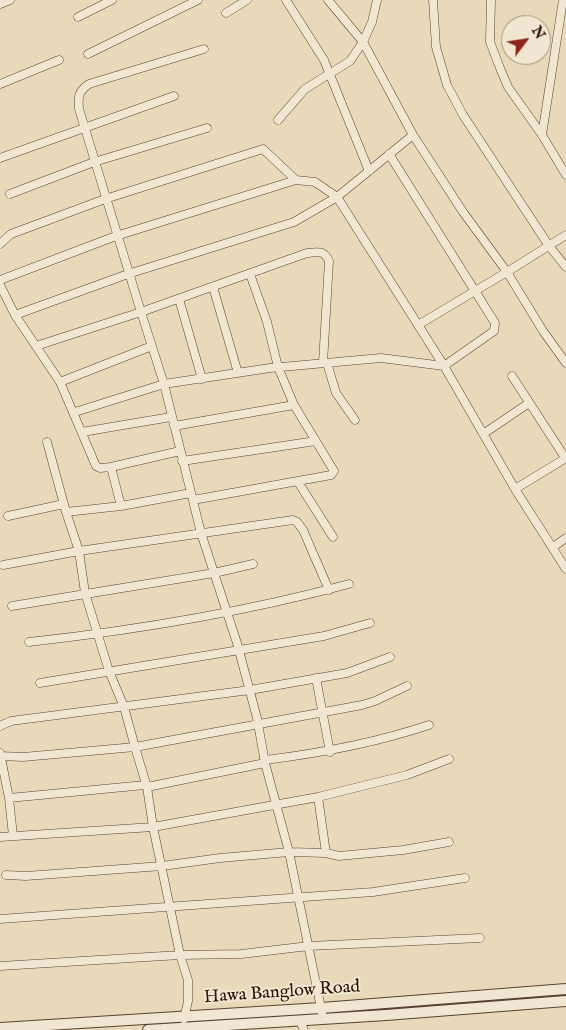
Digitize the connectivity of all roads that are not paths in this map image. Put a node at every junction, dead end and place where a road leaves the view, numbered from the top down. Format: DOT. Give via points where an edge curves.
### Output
graph roads {
  1 [pos="10,0"];
  2 [pos="112,0"];
  3 [pos="198,0"];
  4 [pos="247,0"];
  5 [pos="286,0"];
  6 [pos="328,0"];
  7 [pos="377,0"];
  8 [pos="433,0"];
  9 [pos="491,0"];
  10 [pos="563,0"];
  11 [pos="0,4"];
  12 [pos="226,12"];
  13 [pos="78,17"];
  14 [pos="363,42"];
  15 [pos="204,49"];
  16 [pos="88,54"];
  17 [pos="59,60"];
  18 [pos="329,73"];
  19 [pos="0,84"];
  20 [pos="174,96"];
  21 [pos="278,120"];
  22 [pos="84,128"];
  23 [pos="207,128"];
  24 [pos="412,134"];
  25 [pos="542,135"];
  26 [pos="389,154"];
  27 [pos="0,158"];
  28 [pos="94,162"];
  29 [pos="369,171"];
  30 [pos="566,174"];
  31 [pos="296,180"];
  32 [pos="10,194"];
  33 [pos="337,197"];
  34 [pos="105,199"];
  35 [pos="566,235"];
  36 [pos="116,236"];
  37 [pos="0,244"];
  38 [pos="549,246"];
  39 [pos="566,267"];
  40 [pos="507,272"];
  41 [pos="128,274"];
  42 [pos="250,274"];
  43 [pos="0,280"];
  44 [pos="0,285"];
  45 [pos="213,287"];
  46 [pos="475,290"];
  47 [pos="179,299"];
  48 [pos="141,312"];
  49 [pos="15,315"];
  50 [pos="418,325"];
  51 [pos="36,346"];
  52 [pos="152,346"];
  53 [pos="325,363"];
  54 [pos="566,363"];
  55 [pos="444,366"];
  56 [pos="278,368"];
  57 [pos="238,373"];
  58 [pos="512,376"];
  59 [pos="202,379"];
  60 [pos="60,382"];
  61 [pos="164,384"];
  62 [pos="529,403"];
  63 [pos="294,405"];
  64 [pos="75,412"];
  65 [pos="171,417"];
  66 [pos="355,420"];
  67 [pos="174,426"];
  68 [pos="82,432"];
  69 [pos="483,434"];
  70 [pos="47,442"];
  71 [pos="316,442"];
  72 [pos="180,451"];
  73 [pos="566,459"];
  74 [pos="182,461"];
  75 [pos="111,466"];
  76 [pos="298,482"];
  77 [pos="516,489"];
  78 [pos="192,497"];
  79 [pos="121,506"];
  80 [pos="65,508"];
  81 [pos="8,516"];
  82 [pos="201,534"];
  83 [pos="333,537"];
  84 [pos="566,538"];
  85 [pos="553,547"];
  86 [pos="79,551"];
  87 [pos="253,564"];
  88 [pos="3,565"];
  89 [pos="566,568"];
  90 [pos="214,573"];
  91 [pos="350,584"];
  92 [pos="329,590"];
  93 [pos="85,593"];
  94 [pos="12,606"];
  95 [pos="226,611"];
  96 [pos="370,623"];
  97 [pos="97,634"];
  98 [pos="30,642"];
  99 [pos="239,652"];
  100 [pos="390,657"];
  101 [pos="109,671"];
  102 [pos="316,678"];
  103 [pos="40,683"];
  104 [pos="407,686"];
  105 [pos="250,690"];
  106 [pos="124,707"];
  107 [pos="322,712"];
  108 [pos="259,725"];
  109 [pos="429,725"];
  110 [pos="0,726"];
  111 [pos="134,748"];
  112 [pos="330,752"];
  113 [pos="0,755"];
  114 [pos="449,759"];
  115 [pos="265,762"];
  116 [pos="146,786"];
  117 [pos="318,797"];
  118 [pos="10,798"];
  119 [pos="275,804"];
  120 [pos="153,827"];
  121 [pos="13,836"];
  122 [pos="0,837"];
  123 [pos="449,842"];
  124 [pos="289,852"];
  125 [pos="326,853"];
  126 [pos="162,866"];
  127 [pos="6,875"];
  128 [pos="465,878"];
  129 [pos="299,898"];
  130 [pos="170,907"];
  131 [pos="0,919"];
  132 [pos="480,938"];
  133 [pos="309,946"];
  134 [pos="180,955"];
  135 [pos="0,966"];
  136 [pos="566,989"];
  137 [pos="566,1001"];
  138 [pos="321,1008"];
  139 [pos="184,1016"];
  140 [pos="323,1019"];
  141 [pos="302,1026"];
  142 [pos="186,1027"];
  143 [pos="0,1028"];
  144 [pos="148,1030"];
  1 -- 11 [label="street"];
  2 -- 13 [label="street"];
  3 -- 16 [label="street"];
  4 -- 12 [label="street"];
  5 -- 18 [label="street"];
  6 -- 14 [label="street"];
  7 -- 14 [label="street"];
  8 -- 38 [label="street" via="436,47 446,85"];
  9 -- 25 [label="street" via="490,42 508,87"];
  10 -- 25 [label="street"];
  14 -- 18 [label="street" via="350,61"];
  14 -- 24 [label="street"];
  15 -- 22 [label="street" via="89,84 78,96"];
  17 -- 19 [label="street"];
  18 -- 21 [label="street" via="305,89"];
  18 -- 29 [label="street"];
  20 -- 22 [label="street"];
  22 -- 27 [label="street"];
  22 -- 28 [label="street"];
  23 -- 28 [label="street"];
  24 -- 26 [label="street"];
  24 -- 40 [label="street"];
  25 -- 30 [label="street"];
  26 -- 29 [label="street"];
  26 -- 46 [label="street"];
  28 -- 32 [label="street"];
  28 -- 34 [label="street"];
  29 -- 33 [label="street"];
  31 -- 33 [label="street" via="315,182"];
  31 -- 34 [label="street" via="263,150"];
  31 -- 36 [label="street"];
  33 -- 41 [label="street" via="294,222"];
  33 -- 50 [label="street"];
  34 -- 36 [label="street"];
  34 -- 37 [label="street" via="11,234"];
  35 -- 38 [label="street"];
  36 -- 41 [label="street"];
  36 -- 43 [label="street"];
  38 -- 39 [label="street"];
  38 -- 40 [label="street"];
  40 -- 46 [label="street"];
  40 -- 54 [label="street"];
  41 -- 48 [label="street"];
  41 -- 49 [label="street"];
  42 -- 45 [label="street"];
  42 -- 53 [label="street" via="307,253 326,254 329,261"];
  42 -- 56 [label="street" via="268,322"];
  44 -- 49 [label="street"];
  45 -- 47 [label="street"];
  45 -- 57 [label="street"];
  46 -- 50 [label="street"];
  46 -- 55 [label="street" via="496,327 491,334"];
  47 -- 48 [label="street"];
  47 -- 59 [label="street"];
  48 -- 51 [label="street"];
  48 -- 52 [label="street"];
  49 -- 51 [label="street"];
  50 -- 55 [label="street"];
  51 -- 60 [label="street"];
  52 -- 60 [label="street"];
  52 -- 61 [label="street"];
  53 -- 55 [label="street" via="381,358"];
  53 -- 56 [label="street"];
  53 -- 66 [label="street" via="336,393"];
  55 -- 69 [label="street"];
  56 -- 57 [label="street"];
  56 -- 63 [label="street"];
  57 -- 59 [label="street"];
  58 -- 62 [label="street"];
  59 -- 61 [label="street"];
  60 -- 64 [label="street"];
  61 -- 64 [label="street"];
  61 -- 65 [label="street"];
  62 -- 69 [label="street"];
  62 -- 73 [label="street"];
  63 -- 67 [label="street"];
  63 -- 71 [label="street"];
  64 -- 68 [label="street"];
  65 -- 67 [label="street"];
  65 -- 68 [label="street"];
  67 -- 72 [label="street"];
  68 -- 75 [label="street" via="96,466"];
  69 -- 77 [label="street"];
  70 -- 80 [label="street"];
  71 -- 74 [label="street"];
  71 -- 76 [label="street" via="334,471 331,475"];
  72 -- 74 [label="street"];
  72 -- 75 [label="street"];
  73 -- 77 [label="street"];
  74 -- 78 [label="street"];
  75 -- 79 [label="street"];
  76 -- 78 [label="street"];
  76 -- 83 [label="street"];
  77 -- 85 [label="street"];
  78 -- 79 [label="street"];
  78 -- 82 [label="street"];
  79 -- 80 [label="street"];
  80 -- 81 [label="street"];
  80 -- 86 [label="street"];
  82 -- 86 [label="street"];
  82 -- 90 [label="street"];
  82 -- 92 [label="street" via="293,520 303,530"];
  84 -- 85 [label="street"];
  85 -- 89 [label="street"];
  86 -- 88 [label="street"];
  86 -- 93 [label="street"];
  87 -- 90 [label="street"];
  90 -- 93 [label="street"];
  90 -- 95 [label="street"];
  91 -- 92 [label="street"];
  92 -- 95 [label="street"];
  93 -- 94 [label="street"];
  93 -- 97 [label="street"];
  95 -- 97 [label="street"];
  95 -- 99 [label="street"];
  96 -- 99 [label="street" via="324,636"];
  97 -- 98 [label="street"];
  97 -- 101 [label="street"];
  99 -- 101 [label="street"];
  99 -- 105 [label="street"];
  100 -- 102 [label="street" via="347,672"];
  101 -- 103 [label="street"];
  101 -- 106 [label="street"];
  102 -- 105 [label="street"];
  102 -- 107 [label="street"];
  104 -- 107 [label="street" via="376,701"];
  105 -- 106 [label="street"];
  105 -- 108 [label="street"];
  106 -- 110 [label="street"];
  106 -- 111 [label="street"];
  107 -- 108 [label="street"];
  107 -- 112 [label="street"];
  108 -- 111 [label="street"];
  108 -- 115 [label="street"];
  109 -- 112 [label="street"];
  111 -- 113 [label="street" via="22,757"];
  111 -- 116 [label="street"];
  112 -- 115 [label="street"];
  113 -- 118 [label="street"];
  114 -- 117 [label="street" via="407,775"];
  115 -- 116 [label="street"];
  115 -- 119 [label="street"];
  116 -- 118 [label="street"];
  116 -- 120 [label="street"];
  117 -- 119 [label="street"];
  117 -- 125 [label="street"];
  118 -- 121 [label="street"];
  119 -- 120 [label="street"];
  119 -- 124 [label="street"];
  120 -- 121 [label="street"];
  120 -- 126 [label="street"];
  121 -- 122 [label="street"];
  123 -- 125 [label="street" via="340,856"];
  124 -- 125 [label="street"];
  124 -- 126 [label="street"];
  124 -- 129 [label="street"];
  126 -- 127 [label="street"];
  126 -- 130 [label="street"];
  128 -- 129 [label="street" via="373,892"];
  129 -- 130 [label="street"];
  129 -- 133 [label="street"];
  130 -- 131 [label="street"];
  130 -- 134 [label="street"];
  132 -- 133 [label="street"];
  133 -- 134 [label="street" via="241,954"];
  133 -- 138 [label="street"];
  134 -- 135 [label="street"];
  134 -- 139 [label="street" via="188,980"];
  136 -- 138 [label="street, Hawa Banglow Road"];
  137 -- 140 [label="street, Hawa Banglow Road"];
  138 -- 139 [label="street, Hawa Banglow Road"];
  138 -- 140 [label="street"];
  139 -- 142 [label="street"];
  139 -- 143 [label="street, Hawa Banglow Road"];
  140 -- 141 [label="street, Hawa Banglow Road"];
  141 -- 142 [label="street, Hawa Banglow Road"];
  142 -- 144 [label="street, Hawa Banglow Road"];
}
